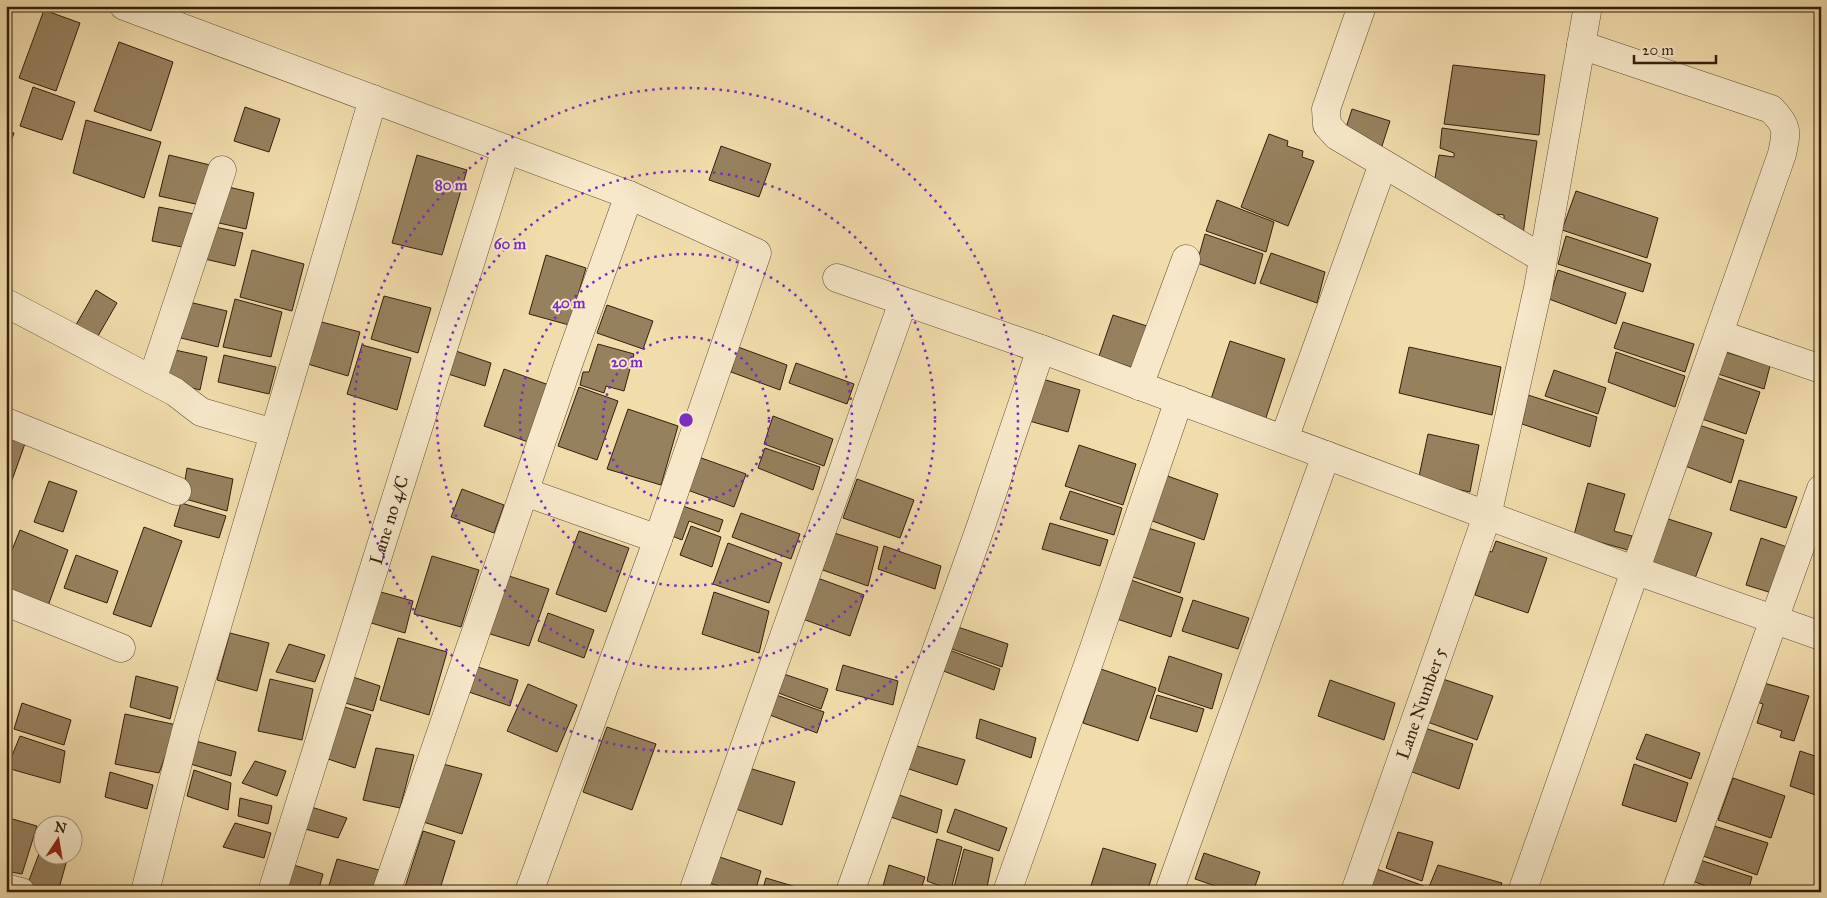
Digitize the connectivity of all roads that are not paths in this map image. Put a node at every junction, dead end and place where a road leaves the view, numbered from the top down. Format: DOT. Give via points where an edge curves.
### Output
graph roads {
  1 [pos="124,6"];
  2 [pos="1362,6"];
  3 [pos="1588,6"];
  4 [pos="1581,45"];
  5 [pos="373,99"];
  6 [pos="506,149"];
  7 [pos="1383,164"];
  8 [pos="222,170"];
  9 [pos="629,195"];
  10 [pos="1542,258"];
  11 [pos="1186,259"];
  12 [pos="837,278"];
  13 [pos="903,302"];
  14 [pos="6,303"];
  15 [pos="1719,334"];
  16 [pos="1041,349"];
  17 [pos="1821,369"];
  18 [pos="152,380"];
  19 [pos="1139,386"];
  20 [pos="1179,400"];
  21 [pos="6,422"];
  22 [pos="274,434"];
  23 [pos="1284,439"];
  24 [pos="1326,455"];
  25 [pos="1821,489"];
  26 [pos="177,491"];
  27 [pos="524,492"];
  28 [pos="1487,516"];
  29 [pos="658,539"];
  30 [pos="1634,570"];
  31 [pos="6,602"];
  32 [pos="1775,620"];
  33 [pos="1821,636"];
  34 [pos="121,648"];
  35 [pos="6,888"];
  36 [pos="21,892"];
  37 [pos="145,892"];
  38 [pos="272,892"];
  39 [pos="386,892"];
  40 [pos="529,892"];
  41 [pos="693,892"];
  42 [pos="850,892"];
  43 [pos="1007,892"];
  44 [pos="1169,892"];
  45 [pos="1355,892"];
  46 [pos="1522,892"];
  47 [pos="1676,892"];
  1 -- 5 [label="street"];
  2 -- 7 [label="street" via="1326,110 1327,125 1338,136"];
  3 -- 4 [label="street, Lane Number 5"];
  4 -- 10 [label="street, Lane Number 5"];
  4 -- 15 [label="street" via="1771,109 1782,120 1786,135 1782,154"];
  5 -- 6 [label="street"];
  5 -- 22 [label="street"];
  6 -- 9 [label="street"];
  6 -- 38 [label="street, Lane no 4/C"];
  7 -- 10 [label="street"];
  7 -- 23 [label="street"];
  8 -- 18 [label="street"];
  9 -- 27 [label="street"];
  9 -- 29 [label="street" via="757,253"];
  10 -- 28 [label="street, Lane Number 5"];
  11 -- 19 [label="street"];
  12 -- 13 [label="street"];
  13 -- 16 [label="street"];
  13 -- 41 [label="street"];
  14 -- 18 [label="street"];
  15 -- 17 [label="street"];
  15 -- 30 [label="street"];
  16 -- 19 [label="street"];
  16 -- 42 [label="street"];
  18 -- 22 [label="street" via="201,412"];
  19 -- 20 [label="street"];
  20 -- 23 [label="street"];
  20 -- 43 [label="street"];
  21 -- 26 [label="street"];
  22 -- 37 [label="street" via="186,731"];
  23 -- 24 [label="street"];
  24 -- 28 [label="street"];
  24 -- 44 [label="street"];
  25 -- 32 [label="street"];
  27 -- 29 [label="street"];
  27 -- 39 [label="street"];
  28 -- 30 [label="street"];
  28 -- 45 [label="street, Lane Number 5"];
  29 -- 40 [label="street"];
  30 -- 32 [label="street"];
  30 -- 46 [label="street"];
  31 -- 34 [label="street"];
  32 -- 33 [label="street"];
  32 -- 47 [label="street"];
  35 -- 36 [label="street"];
}
